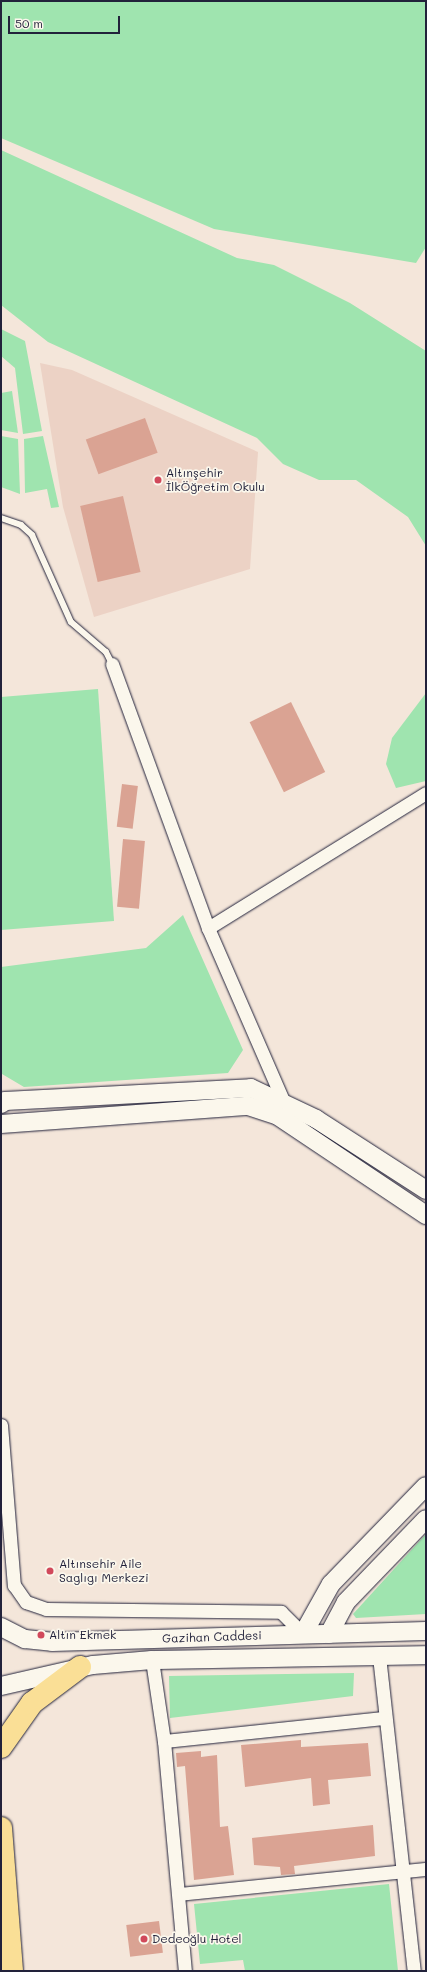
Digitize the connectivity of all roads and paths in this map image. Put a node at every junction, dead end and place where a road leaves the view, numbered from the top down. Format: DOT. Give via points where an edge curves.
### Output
graph roads {
  1 [pos="1,518"];
  2 [pos="112,664"];
  3 [pos="426,793"];
  4 [pos="208,928"];
  5 [pos="1,1104"];
  6 [pos="281,1109"];
  7 [pos="1,1124"];
  8 [pos="426,1190"];
  9 [pos="426,1215"];
  10 [pos="1,1425"];
  11 [pos="426,1486"];
  12 [pos="426,1519"];
  13 [pos="1,1627"];
  14 [pos="426,1631"];
  15 [pos="303,1634"];
  16 [pos="329,1634"];
  17 [pos="426,1655"];
  18 [pos="379,1656"];
  19 [pos="152,1660"];
  20 [pos="80,1667"];
  21 [pos="1,1686"];
  22 [pos="384,1718"];
  23 [pos="164,1741"];
  24 [pos="1,1747"];
  25 [pos="1,1828"];
  26 [pos="426,1869"];
  27 [pos="404,1871"];
  28 [pos="178,1894"];
  29 [pos="12,1971"];
  30 [pos="185,1971"];
  31 [pos="414,1971"];
  1 -- 2 [label="lane" via="21,525 32,535 71,622 106,652"];
  2 -- 4 [label="street"];
  3 -- 4 [label="street"];
  4 -- 6 [label="street"];
  5 -- 6 [label="street" via="5,1101 251,1088"];
  6 -- 7 [label="street" via="248,1106"];
  6 -- 8 [label="street"];
  6 -- 9 [label="street"];
  10 -- 15 [label="street" via="14,1585 26,1602 46,1609 281,1612"];
  11 -- 15 [label="street" via="331,1584"];
  12 -- 16 [label="street" via="346,1602"];
  13 -- 15 [label="street, Gazihan Caddesi" via="25,1640 52,1642"];
  14 -- 16 [label="street, Gazihan Caddesi"];
  15 -- 16 [label="street, Gazihan Caddesi"];
  17 -- 18 [label="street, Gazihan Caddesi"];
  18 -- 19 [label="street, Gazihan Caddesi"];
  18 -- 22 [label="street"];
  19 -- 20 [label="street, Gazihan Caddesi"];
  19 -- 23 [label="street"];
  20 -- 21 [label="street, Gazihan Caddesi"];
  20 -- 24 [label="highway" via="32,1703"];
  22 -- 23 [label="street"];
  22 -- 27 [label="street"];
  23 -- 28 [label="street"];
  25 -- 29 [label="highway"];
  26 -- 27 [label="street"];
  27 -- 28 [label="street"];
  27 -- 31 [label="street"];
  28 -- 30 [label="street"];
}
